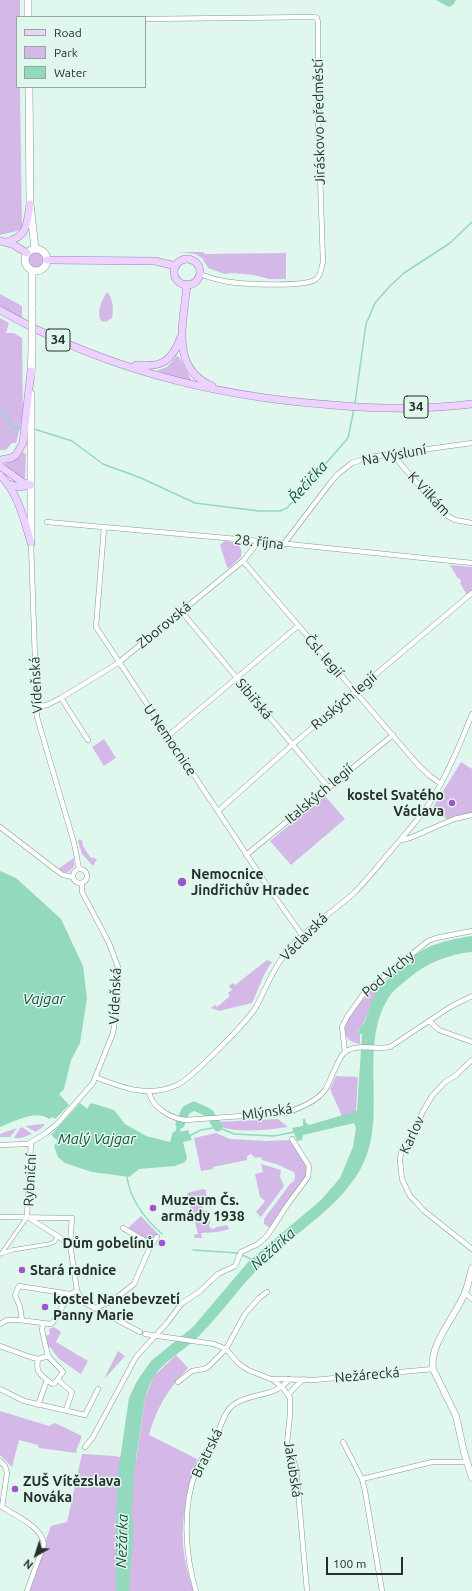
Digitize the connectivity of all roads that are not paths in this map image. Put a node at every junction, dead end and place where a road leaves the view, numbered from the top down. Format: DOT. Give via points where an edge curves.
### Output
graph roads {
  1 [pos="28,0"];
  2 [pos="28,16"];
  3 [pos="146,19"];
  4 [pos="29,88"];
  5 [pos="30,204"];
  6 [pos="3,242"];
  7 [pos="35,249"];
  8 [pos="27,253"];
  9 [pos="47,260"];
  10 [pos="176,266"];
  11 [pos="32,271"];
  12 [pos="200,274"];
  13 [pos="187,284"];
  14 [pos="0,310"];
  15 [pos="182,333"];
  16 [pos="119,363"];
  17 [pos="32,371"];
  18 [pos="230,393"];
  19 [pos="472,404"];
  20 [pos="472,443"];
  21 [pos="392,454"];
  22 [pos="0,460"];
  23 [pos="0,466"];
  24 [pos="0,475"];
  25 [pos="9,484"];
  26 [pos="31,485"];
  27 [pos="47,522"];
  28 [pos="472,522"];
  29 [pos="104,528"];
  30 [pos="259,541"];
  31 [pos="31,544"];
  32 [pos="283,544"];
  33 [pos="243,561"];
  34 [pos="472,563"];
  35 [pos="472,592"];
  36 [pos="181,611"];
  37 [pos="298,626"];
  38 [pos="118,663"];
  39 [pos="237,678"];
  40 [pos="355,692"];
  41 [pos="61,698"];
  42 [pos="36,707"];
  43 [pos="472,714"];
  44 [pos="393,734"];
  45 [pos="168,736"];
  46 [pos="88,740"];
  47 [pos="292,745"];
  48 [pos="441,784"];
  49 [pos="328,787"];
  50 [pos="218,811"];
  51 [pos="472,815"];
  52 [pos="0,827"];
  53 [pos="401,840"];
  54 [pos="246,855"];
  55 [pos="79,869"];
  56 [pos="73,877"];
  57 [pos="82,883"];
  58 [pos="472,931"];
  59 [pos="302,935"];
  60 [pos="472,996"];
  61 [pos="429,1021"];
  62 [pos="472,1042"];
  63 [pos="345,1052"];
  64 [pos="472,1060"];
  65 [pos="95,1077"];
  66 [pos="149,1092"];
  67 [pos="292,1140"];
  68 [pos="31,1143"];
  69 [pos="0,1145"];
  70 [pos="0,1217"];
  71 [pos="27,1217"];
  72 [pos="123,1228"];
  73 [pos="58,1236"];
  74 [pos="157,1237"];
  75 [pos="70,1244"];
  76 [pos="150,1247"];
  77 [pos="472,1249"];
  78 [pos="0,1254"];
  79 [pos="472,1268"];
  80 [pos="77,1291"];
  81 [pos="267,1292"];
  82 [pos="465,1293"];
  83 [pos="70,1294"];
  84 [pos="472,1299"];
  85 [pos="94,1308"];
  86 [pos="22,1320"];
  87 [pos="0,1324"];
  88 [pos="43,1324"];
  89 [pos="155,1336"];
  90 [pos="0,1346"];
  91 [pos="226,1350"];
  92 [pos="48,1356"];
  93 [pos="38,1359"];
  94 [pos="433,1369"];
  95 [pos="271,1379"];
  96 [pos="290,1379"];
  97 [pos="47,1380"];
  98 [pos="58,1380"];
  99 [pos="304,1380"];
  100 [pos="178,1382"];
  101 [pos="283,1388"];
  102 [pos="0,1389"];
  103 [pos="98,1389"];
  104 [pos="289,1394"];
  105 [pos="38,1405"];
  106 [pos="66,1410"];
  107 [pos="343,1442"];
  108 [pos="85,1447"];
  109 [pos="0,1461"];
  110 [pos="467,1462"];
  111 [pos="472,1478"];
  112 [pos="362,1479"];
  113 [pos="2,1491"];
  114 [pos="27,1591"];
  115 [pos="196,1591"];
  116 [pos="306,1591"];
  117 [pos="382,1591"];
  1 -- 2 [label="main road"];
  3 -- 12 [label="street, Jiráskovo předměstí" via="314,17 318,22 323,262 320,273 316,279 307,283 266,284 224,281"];
  4 -- 5 [label="main road"];
  5 -- 6 [label="main road" via="22,234 13,240"];
  5 -- 7 [label="main road"];
  6 -- 8 [label="main road"];
  7 -- 8 [label="main road"];
  7 -- 9 [label="main road" via="42,251"];
  8 -- 11 [label="main road" via="24,262"];
  9 -- 10 [label="main road" via="155,261"];
  9 -- 11 [label="main road" via="42,269"];
  10 -- 12 [label="main road" via="182,260 193,260 199,266"];
  10 -- 13 [label="main road" via="176,278"];
  11 -- 17 [label="main road, bridge"];
  12 -- 13 [label="main road" via="196,281"];
  13 -- 15 [label="main road"];
  14 -- 16 [label="main road, 34" via="62,342"];
  15 -- 16 [label="main road" via="173,354 163,363 147,366"];
  15 -- 18 [label="main road" via="183,352 191,371 205,383"];
  16 -- 18 [label="main road, 34"];
  17 -- 22 [label="main road" via="23,443 16,455"];
  17 -- 26 [label="main road"];
  18 -- 19 [label="main road, 34" via="295,403 360,408"];
  20 -- 21 [label="street, Na Výsluní"];
  21 -- 28 [label="street, K Vilkám" via="444,514 455,520"];
  21 -- 32 [label="street, Na Výsluní" via="362,459 345,468"];
  23 -- 26 [label="main road" via="22,482"];
  24 -- 25 [label="main road"];
  25 -- 26 [label="main road" via="19,487"];
  25 -- 31 [label="main road" via="20,507"];
  26 -- 31 [label="main road"];
  27 -- 29 [label="street, 28. října"];
  29 -- 30 [label="street, 28. října"];
  29 -- 38 [label="street, U Nemocnice" via="96,627"];
  30 -- 32 [label="street, 28. října"];
  30 -- 33 [label="street, Zborovská"];
  31 -- 42 [label="street, Vídeňská"];
  32 -- 34 [label="street, 28. října"];
  33 -- 36 [label="street, Zborovská"];
  33 -- 37 [label="street, Čsl. legií"];
  35 -- 40 [label="street, Ruských legií"];
  36 -- 38 [label="street, Zborovská"];
  36 -- 39 [label="street, Sibiřská"];
  37 -- 39 [label="street"];
  37 -- 40 [label="street, Čsl. legií"];
  38 -- 41 [label="street, Zborovská"];
  38 -- 45 [label="street, U Nemocnice"];
  39 -- 45 [label="street"];
  39 -- 47 [label="street, Sibiřská"];
  40 -- 44 [label="street, Čsl. legií"];
  40 -- 47 [label="street, Ruských legií"];
  41 -- 42 [label="street, Zborovská"];
  41 -- 46 [label="street"];
  42 -- 55 [label="street, Vídeňská" via="74,842"];
  43 -- 48 [label="street, Václavská"];
  44 -- 48 [label="street, Čsl. legií" via="419,766"];
  44 -- 49 [label="street, Italských legií"];
  45 -- 50 [label="street, U Nemocnice"];
  47 -- 49 [label="street, Sibiřská"];
  47 -- 50 [label="street, Ruských legií"];
  48 -- 53 [label="street, Václavská"];
  49 -- 54 [label="street, Italských legií"];
  50 -- 54 [label="street, U Nemocnice"];
  51 -- 53 [label="street" via="454,819"];
  52 -- 56 [label="street" via="63,875"];
  53 -- 59 [label="street, Václavská" via="356,890"];
  54 -- 59 [label="street, U Nemocnice"];
  55 -- 56 [label="street" via="74,871"];
  55 -- 57 [label="street, Vídeňská" via="86,871 86,880"];
  56 -- 57 [label="street" via="75,882"];
  57 -- 65 [label="street, Vídeňská" via="84,896 113,952 119,974 113,1033"];
  58 -- 63 [label="street, Pod Vrchy" via="428,941 370,987 347,1017 342,1028"];
  59 -- 66 [label="street, Václavská" via="276,966 255,1009 192,1076 178,1085"];
  60 -- 61 [label="street"];
  61 -- 62 [label="street" via="439,1030"];
  61 -- 63 [label="street" via="394,1046 379,1049 356,1048"];
  63 -- 66 [label="street, Mlýnská" via="324,1091 300,1108 285,1113 178,1119 158,1107 151,1100"];
  64 -- 77 [label="street, Karlov" via="432,1096 416,1130 401,1151 400,1161 402,1179 410,1196 423,1210"];
  65 -- 66 [label="street, Václavská"];
  65 -- 68 [label="street, Vídeňská" via="91,1086 57,1124"];
  67 -- 89 [label="street" via="309,1166 308,1177 267,1236 240,1254 235,1266 218,1274 199,1292 182,1303"];
  68 -- 69 [label="street"];
  68 -- 71 [label="street, Rybniční"];
  70 -- 71 [label="street"];
  71 -- 73 [label="street"];
  71 -- 75 [label="street" via="72,1218"];
  71 -- 78 [label="street"];
  72 -- 76 [label="street" via="147,1242"];
  73 -- 75 [label="street"];
  73 -- 78 [label="street" via="49,1244"];
  74 -- 76 [label="street"];
  75 -- 80 [label="street"];
  76 -- 85 [label="street" via="132,1286 111,1302"];
  79 -- 82 [label="street"];
  80 -- 83 [label="street"];
  80 -- 85 [label="street, Nežárecká" via="85,1302"];
  81 -- 91 [label="street" via="258,1298 245,1314"];
  82 -- 84 [label="street"];
  82 -- 94 [label="street" via="437,1345 432,1362"];
  83 -- 86 [label="street" via="20,1286 15,1298 20,1307"];
  83 -- 88 [label="street" via="53,1322"];
  85 -- 89 [label="street, Nežárecká" via="143,1333"];
  86 -- 87 [label="street" via="7,1320"];
  86 -- 88 [label="street"];
  88 -- 92 [label="street"];
  89 -- 91 [label="street, Nežárecká" via="214,1344"];
  89 -- 108 [label="street" via="129,1368 93,1437"];
  90 -- 93 [label="street"];
  91 -- 95 [label="street, Nežárecká" via="248,1370"];
  91 -- 100 [label="street" via="208,1367 192,1372"];
  92 -- 93 [label="street"];
  92 -- 98 [label="street" via="63,1372"];
  93 -- 97 [label="street" via="38,1373"];
  94 -- 99 [label="street, Nežárecká"];
  94 -- 110 [label="street" via="456,1416"];
  95 -- 96 [label="street, Nežárecká"];
  95 -- 101 [label="street"];
  96 -- 99 [label="street, Nežárecká"];
  96 -- 101 [label="street"];
  97 -- 98 [label="street" via="52,1384"];
  97 -- 105 [label="street"];
  98 -- 106 [label="street" via="72,1392"];
  99 -- 104 [label="street"];
  101 -- 104 [label="street"];
  101 -- 115 [label="street, Bratrská" via="241,1400 230,1407 195,1472 190,1491 186,1532 190,1572"];
  102 -- 105 [label="street"];
  103 -- 106 [label="street" via="85,1415"];
  104 -- 116 [label="street, Jakubská" via="287,1443 296,1468"];
  105 -- 106 [label="street"];
  107 -- 112 [label="street"];
  109 -- 113 [label="street" via="7,1473"];
  110 -- 111 [label="street"];
  110 -- 112 [label="street" via="432,1462"];
  112 -- 117 [label="street"];
  113 -- 114 [label="street" via="2,1508 34,1527 43,1539 44,1544"];
}
